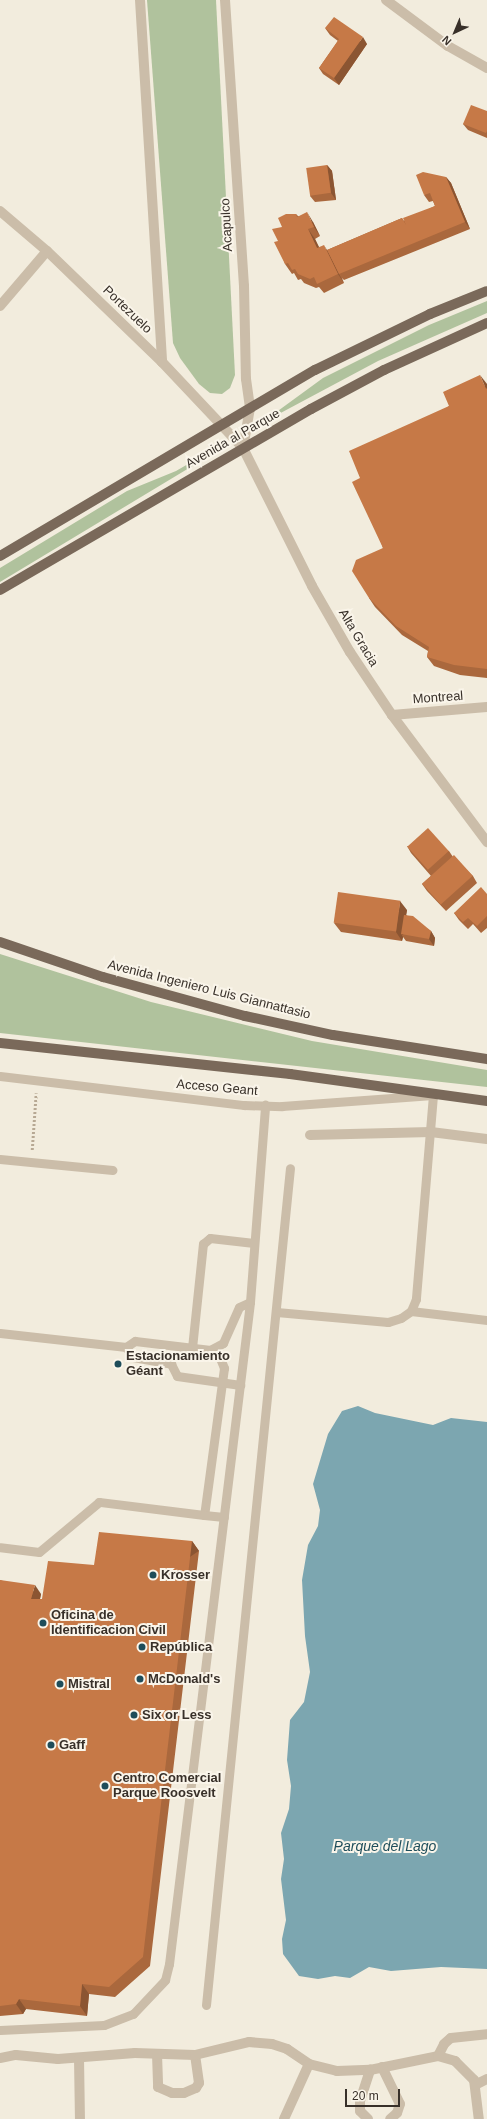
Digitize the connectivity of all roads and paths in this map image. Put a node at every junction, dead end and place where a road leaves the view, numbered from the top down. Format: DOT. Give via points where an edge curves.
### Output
graph roads {
  1 [pos="140,0"];
  2 [pos="225,0"];
  3 [pos="386,0"];
  4 [pos="487,68"];
  5 [pos="0,211"];
  6 [pos="47,250"];
  7 [pos="487,291"];
  8 [pos="0,306"];
  9 [pos="487,323"];
  10 [pos="162,362"];
  11 [pos="250,408"];
  12 [pos="221,426"];
  13 [pos="230,436"];
  14 [pos="243,448"];
  15 [pos="0,556"];
  16 [pos="0,590"];
  17 [pos="487,707"];
  18 [pos="392,715"];
  19 [pos="487,842"];
  20 [pos="0,942"];
  21 [pos="0,1043"];
  22 [pos="487,1059"];
  23 [pos="0,1076"];
  24 [pos="38,1081"];
  25 [pos="433,1096"];
  26 [pos="487,1101"];
  27 [pos="265,1105"];
  28 [pos="431,1132"];
  29 [pos="310,1135"];
  30 [pos="487,1138"];
  31 [pos="0,1159"];
  32 [pos="31,1162"];
  33 [pos="290,1168"];
  34 [pos="112,1170"];
  35 [pos="254,1243"];
  36 [pos="250,1302"];
  37 [pos="411,1311"];
  38 [pos="276,1312"];
  39 [pos="487,1320"];
  40 [pos="0,1333"];
  41 [pos="126,1347"];
  42 [pos="192,1348"];
  43 [pos="210,1350"];
  44 [pos="222,1382"];
  45 [pos="240,1385"];
  46 [pos="204,1515"];
  47 [pos="224,1517"];
  48 [pos="0,1547"];
  49 [pos="206,2005"];
  50 [pos="0,2030"];
  51 [pos="487,2034"];
  52 [pos="156,2054"];
  53 [pos="195,2055"];
  54 [pos="438,2056"];
  55 [pos="0,2058"];
  56 [pos="79,2058"];
  57 [pos="309,2064"];
  58 [pos="382,2067"];
  59 [pos="370,2070"];
  60 [pos="487,2079"];
  61 [pos="475,2085"];
  62 [pos="482,2110"];
  63 [pos="80,2119"];
  64 [pos="284,2119"];
  65 [pos="368,2119"];
  66 [pos="390,2119"];
  67 [pos="479,2119"];
  1 -- 10 [label="street"];
  2 -- 11 [label="street, Acapulco" via="244,286 246,379"];
  3 -- 4 [label="street" via="448,46"];
  5 -- 6 [label="street, Portezuelo"];
  6 -- 8 [label="street"];
  6 -- 10 [label="street, Portezuelo"];
  7 -- 11 [label="main road, Avenida al Parque" via="370,342 314,370"];
  9 -- 14 [label="main road, Avenida al Parque" via="384,370"];
  10 -- 12 [label="street, Portezuelo"];
  11 -- 12 [label="main road, Avenida al Parque"];
  11 -- 14 [label="street, Acapulco"];
  12 -- 13 [label="street, Portezuelo"];
  12 -- 15 [label="main road, Avenida al Parque"];
  13 -- 14 [label="street, Alta Gracia"];
  14 -- 16 [label="main road, Avenida al Parque"];
  14 -- 18 [label="street, Alta Gracia" via="312,586 350,652"];
  17 -- 18 [label="street, Montreal"];
  18 -- 19 [label="street, Alta Gracia"];
  20 -- 22 [label="main road, Avenida Ingeniero Luis Giannattasio" via="103,976 245,1016 356,1039"];
  21 -- 25 [label="main road" via="290,1074"];
  23 -- 24 [label="lane, Acceso Geant"];
  24 -- 27 [label="lane, Acceso Geant" via="244,1105"];
  24 -- 32 [label="path"];
  25 -- 26 [label="main road"];
  25 -- 27 [label="lane, Acceso Geant"];
  25 -- 28 [label="lane"];
  27 -- 35 [label="lane"];
  28 -- 29 [label="street"];
  28 -- 30 [label="street"];
  28 -- 37 [label="lane" via="416,1299"];
  31 -- 32 [label="lane"];
  32 -- 34 [label="lane"];
  33 -- 38 [label="lane"];
  35 -- 36 [label="lane"];
  35 -- 42 [label="lane" via="210,1238 203,1244"];
  36 -- 43 [label="lane" via="239,1307 223,1343"];
  36 -- 45 [label="lane"];
  37 -- 38 [label="lane" via="401,1318 388,1322"];
  37 -- 39 [label="lane"];
  38 -- 49 [label="lane"];
  40 -- 41 [label="lane"];
  41 -- 42 [label="lane" via="135,1341"];
  41 -- 44 [label="lane" via="133,1357 171,1364 177,1376"];
  42 -- 43 [label="lane"];
  43 -- 44 [label="lane" via="220,1358 224,1368"];
  44 -- 45 [label="lane"];
  44 -- 46 [label="lane"];
  45 -- 47 [label="lane"];
  46 -- 47 [label="lane"];
  46 -- 48 [label="lane" via="99,1502 39,1552"];
  47 -- 50 [label="lane" via="169,1964 164,1980 133,2014 104,2025"];
  51 -- 54 [label="street" via="451,2038 444,2044"];
  52 -- 53 [label="street"];
  52 -- 53 [label="street" via="158,2087 172,2093 184,2094 196,2088 199,2083"];
  52 -- 56 [label="street"];
  53 -- 57 [label="street" via="249,2042 272,2044 287,2049"];
  54 -- 58 [label="street"];
  54 -- 61 [label="street" via="455,2061 467,2070"];
  55 -- 56 [label="street" via="16,2055"];
  56 -- 63 [label="street"];
  57 -- 59 [label="street" via="337,2071"];
  57 -- 64 [label="street"];
  58 -- 59 [label="street"];
  58 -- 66 [label="street" via="400,2104 397,2113"];
  59 -- 65 [label="street" via="360,2101 360,2111"];
  60 -- 61 [label="street"];
  61 -- 62 [label="street"];
  62 -- 67 [label="street"];
}
